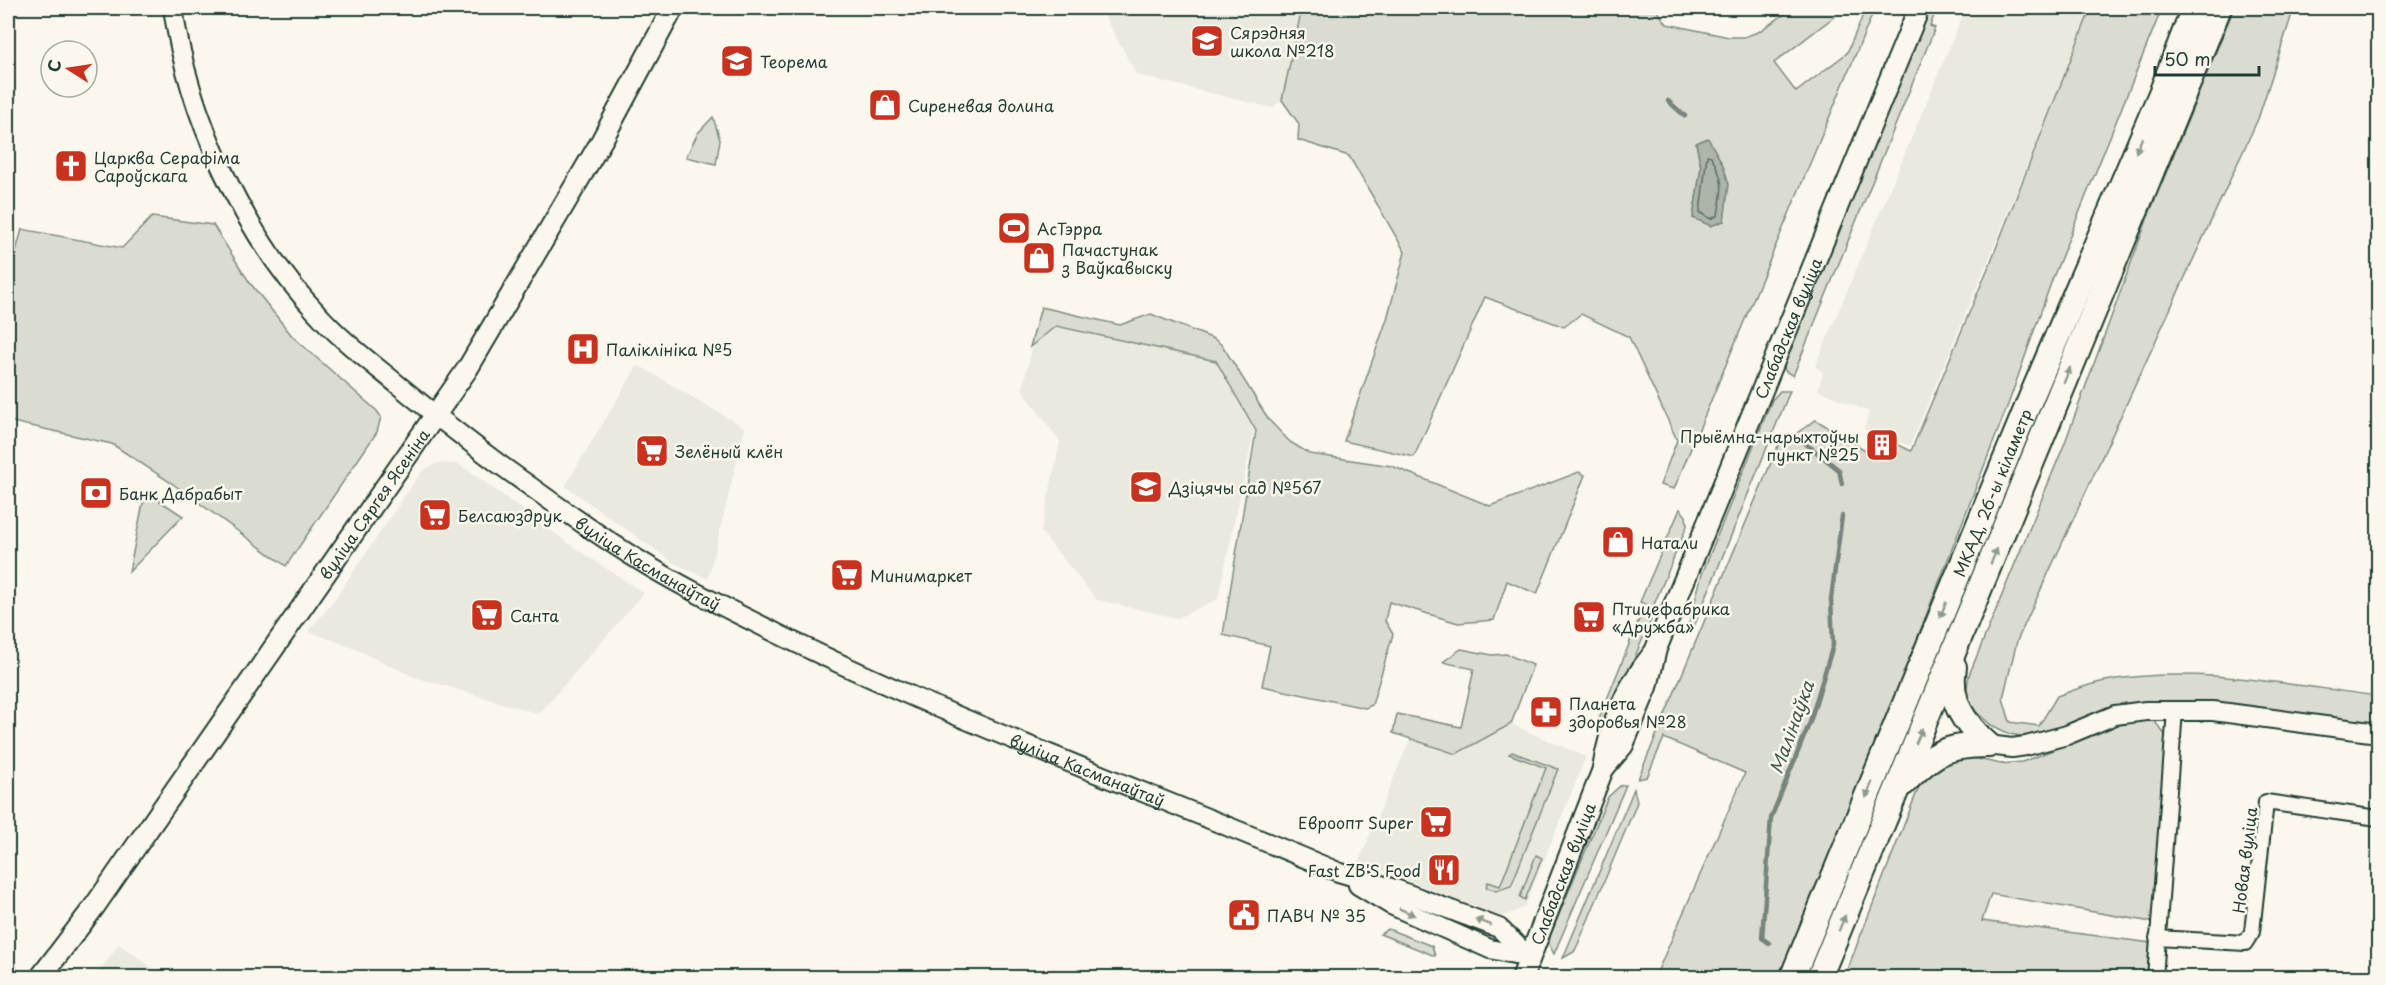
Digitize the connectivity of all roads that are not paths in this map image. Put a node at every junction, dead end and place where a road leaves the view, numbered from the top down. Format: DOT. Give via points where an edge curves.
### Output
graph roads {
  1 [pos="173,8"];
  2 [pos="673,8"];
  3 [pos="1919,8"];
  4 [pos="2180,8"];
  5 [pos="2194,8"];
  6 [pos="2219,8"];
  7 [pos="2162,92"];
  8 [pos="435,416"];
  9 [pos="1956,649"];
  10 [pos="2175,710"];
  11 [pos="2379,733"];
  12 [pos="1988,746"];
  13 [pos="1896,790"];
  14 [pos="2379,818"];
  15 [pos="2157,938"];
  16 [pos="1529,957"];
  17 [pos="40,978"];
  18 [pos="1522,978"];
  19 [pos="1792,978"];
  20 [pos="1819,978"];
  21 [pos="2155,978"];
  1 -- 8 [label="street, вуліца Касманаўтаў" via="188,76 214,151 246,215 314,310 354,350"];
  2 -- 8 [label="main road, вуліца Сяргея Ясеніна" via="563,208"];
  3 -- 16 [label="main road, Слабадская вуліца" via="1656,649 1633,679 1608,738 1603,769"];
  4 -- 7 [label="highway"];
  5 -- 7 [label="highway, МКАД, 26-ы кіламетр"];
  9 -- 6 [label="highway, МКАД, 26-ы кіламетр, one-way"];
  7 -- 19 [label="highway, МКАД, 26-ы кіламетр, one-way" via="2030,400"];
  8 -- 16 [label="street, вуліца Касманаўтаў" via="635,558 845,668 1338,872 1391,905 1490,949"];
  8 -- 17 [label="main road, вуліца Сяргея Ясеніна" via="94,907"];
  9 -- 12 [label="highway" via="1954,700 1959,712"];
  13 -- 9 [label="highway, МКАД, 26-ы кіламетр, one-way"];
  10 -- 11 [label="street" via="2213,711"];
  10 -- 12 [label="street" via="2124,713 2026,746"];
  10 -- 15 [label="street"];
  12 -- 13 [label="highway" via="1954,747 1935,755"];
  20 -- 13 [label="highway, МКАД, 26-ы кіламетр, one-way"];
  14 -- 15 [label="street, Новая вуліца" via="2266,802 2252,932 2245,943"];
  15 -- 21 [label="street"];
  16 -- 18 [label="main road, Слабадская вуліца"];
}
